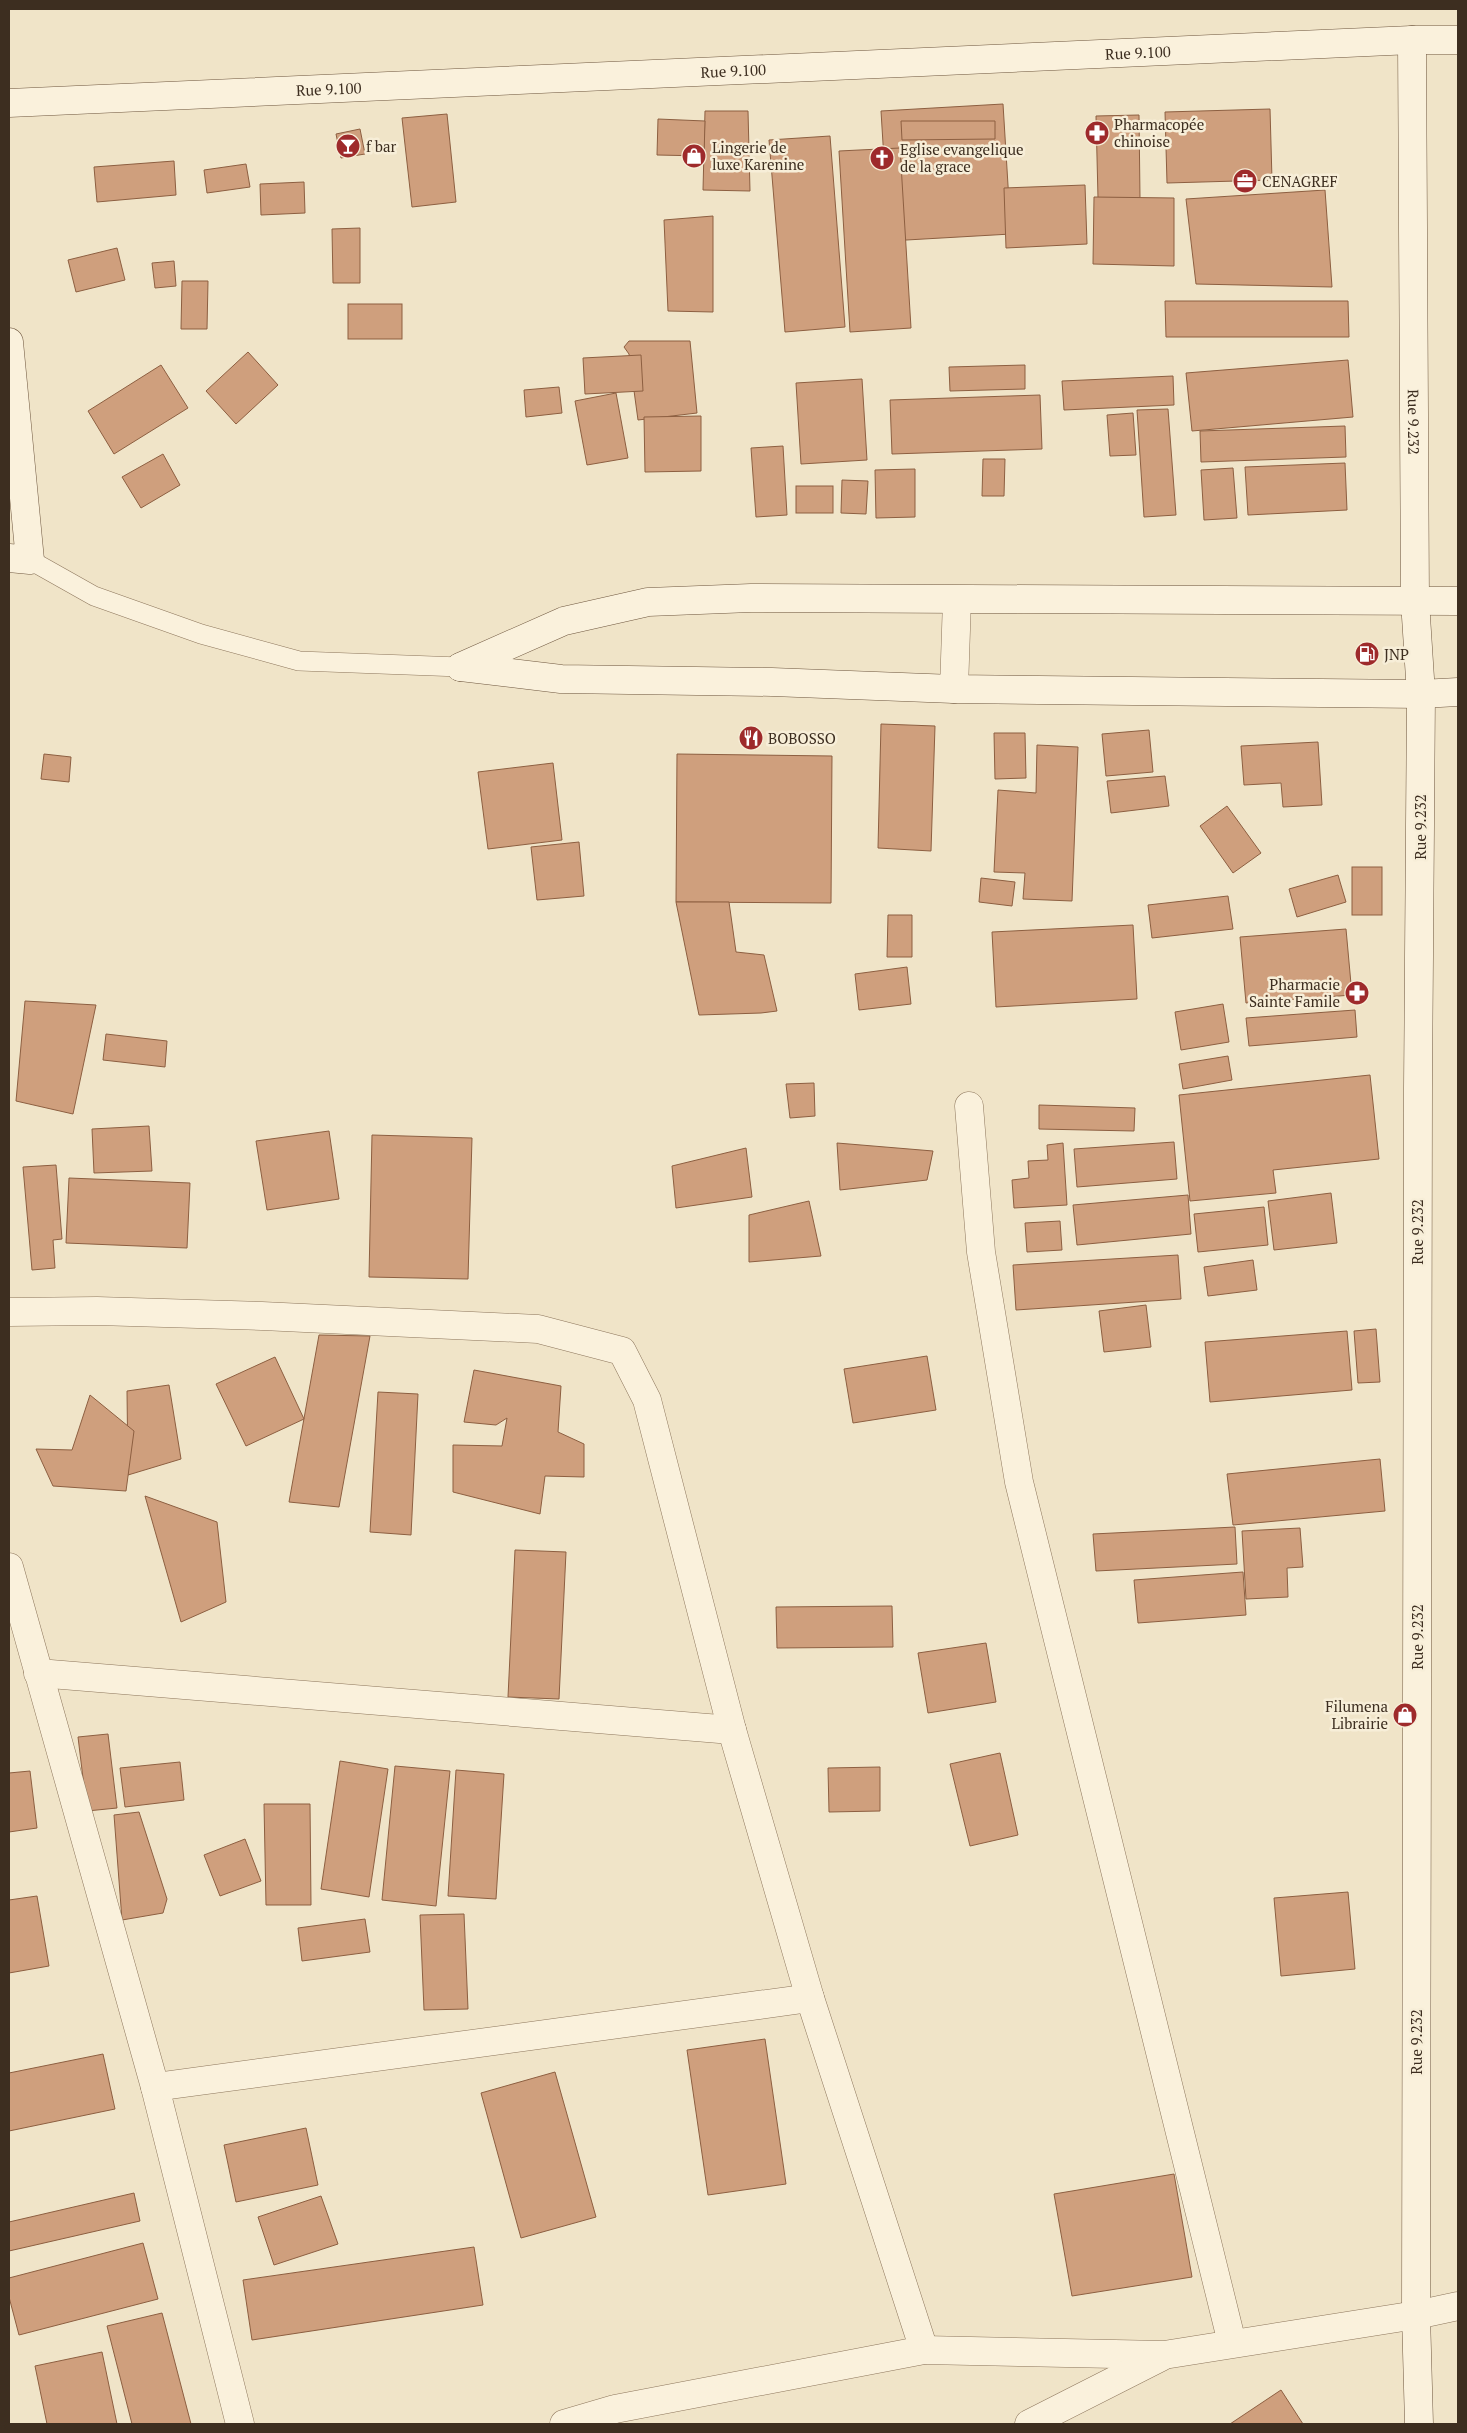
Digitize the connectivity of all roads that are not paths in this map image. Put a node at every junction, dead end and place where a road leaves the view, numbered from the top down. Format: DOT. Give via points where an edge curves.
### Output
graph roads {
  1 [pos="1412,40"];
  2 [pos="1458,40"];
  3 [pos="9,103"];
  4 [pos="9,342"];
  5 [pos="20,559"];
  6 [pos="958,600"];
  7 [pos="1415,601"];
  8 [pos="1458,601"];
  9 [pos="460,667"];
  10 [pos="954,689"];
  11 [pos="1458,692"];
  12 [pos="1420,694"];
  13 [pos="969,1106"];
  14 [pos="9,1312"];
  15 [pos="9,1567"];
  16 [pos="38,1673"];
  17 [pos="732,1730"];
  18 [pos="810,1998"];
  19 [pos="155,2087"];
  20 [pos="1458,2306"];
  21 [pos="1416,2315"];
  22 [pos="1232,2343"];
  23 [pos="924,2350"];
  24 [pos="1164,2355"];
  25 [pos="240,2424"];
  26 [pos="564,2424"];
  27 [pos="1029,2424"];
  28 [pos="1419,2424"];
  1 -- 2 [label="street, Rue 9.100"];
  1 -- 3 [label="street, Rue 9.100"];
  1 -- 7 [label="street, Rue 9.232"];
  4 -- 5 [label="street"];
  5 -- 9 [label="lane" via="94,596 201,634 299,661"];
  6 -- 7 [label="street"];
  6 -- 9 [label="street" via="751,598 648,602 564,621"];
  6 -- 10 [label="street"];
  7 -- 8 [label="street"];
  7 -- 12 [label="street, Rue 9.232"];
  9 -- 10 [label="street" via="561,679"];
  10 -- 12 [label="street"];
  11 -- 12 [label="street"];
  12 -- 21 [label="street, Rue 9.232"];
  13 -- 22 [label="street" via="981,1252 1019,1482"];
  14 -- 17 [label="street" via="262,1316 538,1329 622,1351 647,1400"];
  15 -- 16 [label="street"];
  16 -- 17 [label="street"];
  16 -- 19 [label="street"];
  17 -- 18 [label="street"];
  18 -- 19 [label="street"];
  18 -- 23 [label="street"];
  19 -- 25 [label="street"];
  20 -- 21 [label="street"];
  21 -- 22 [label="street"];
  21 -- 28 [label="street, Rue 9.232"];
  22 -- 24 [label="street"];
  23 -- 24 [label="street"];
  23 -- 26 [label="street" via="615,2410"];
  24 -- 27 [label="street"];
}
